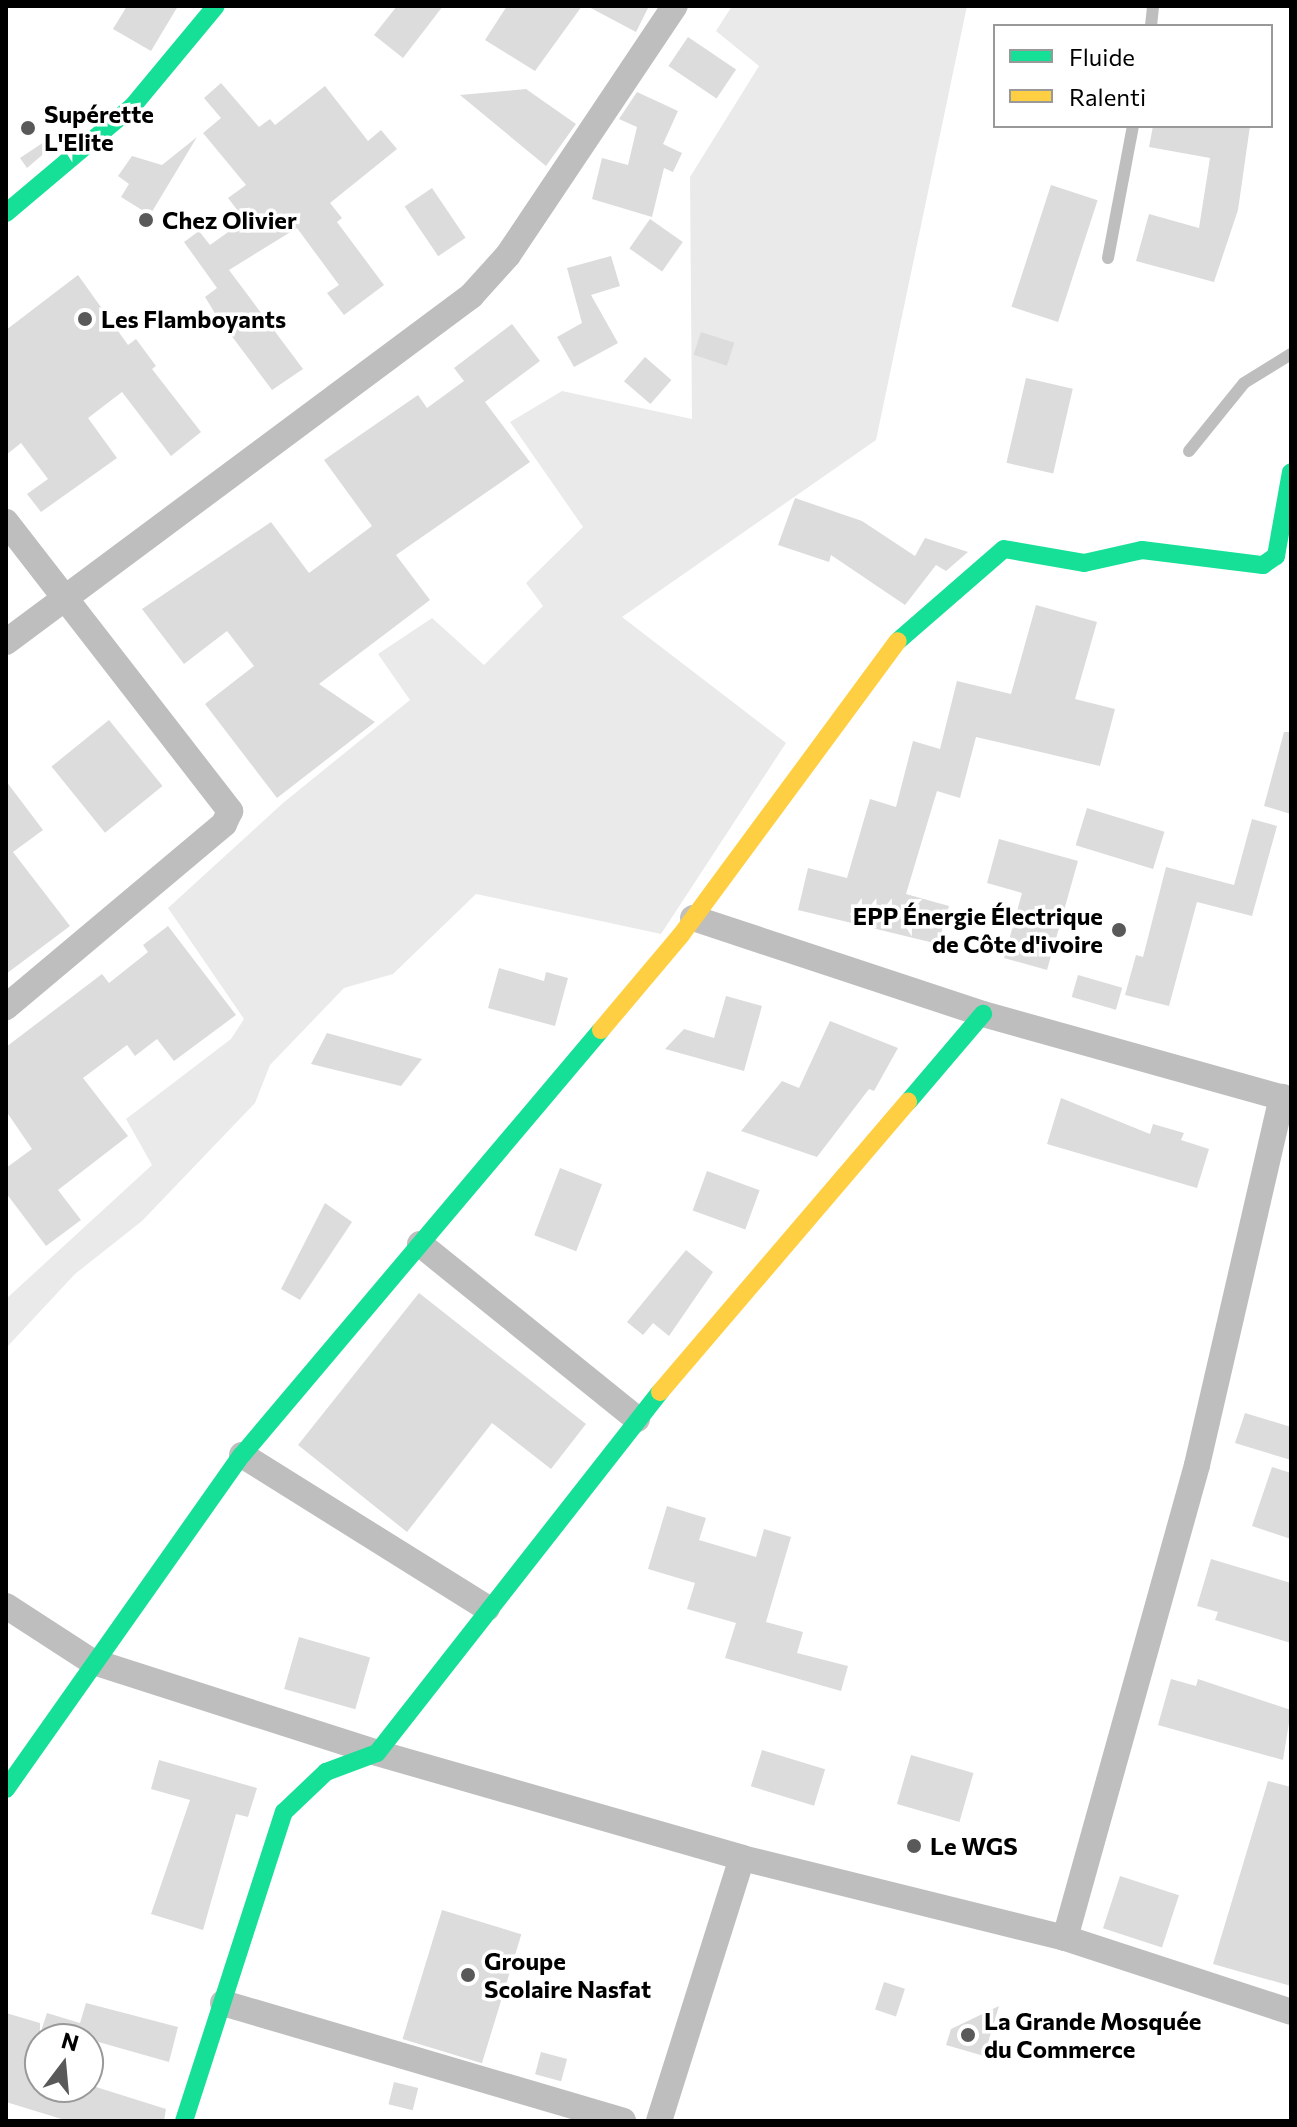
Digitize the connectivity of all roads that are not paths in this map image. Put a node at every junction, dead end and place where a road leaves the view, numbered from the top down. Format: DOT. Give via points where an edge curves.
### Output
graph roads {
  1 [pos="216,6"];
  2 [pos="675,6"];
  3 [pos="1133,128"];
  4 [pos="6,213"];
  5 [pos="1108,258"];
  6 [pos="1291,354"];
  7 [pos="1189,451"];
  8 [pos="1291,472"];
  9 [pos="6,522"];
  10 [pos="64,597"];
  11 [pos="6,642"];
  12 [pos="693,918"];
  13 [pos="6,1007"];
  14 [pos="983,1014"];
  15 [pos="1286,1098"];
  16 [pos="420,1244"];
  17 [pos="637,1419"];
  18 [pos="242,1455"];
  19 [pos="6,1606"];
  20 [pos="487,1608"];
  21 [pos="91,1661"];
  22 [pos="377,1753"];
  23 [pos="6,1789"];
  24 [pos="742,1858"];
  25 [pos="1065,1938"];
  26 [pos="223,2003"];
  27 [pos="1291,2012"];
  28 [pos="184,2121"];
  29 [pos="623,2121"];
  30 [pos="659,2121"];
  1 -- 4 [label="street" via="132,107"];
  2 -- 10 [label="street" via="508,255 471,296"];
  3 -- 5 [label="lane"];
  6 -- 7 [label="lane" via="1244,383"];
  8 -- 12 [label="street" via="1276,556 1263,565 1142,550 1084,563 1004,549 993,555 901,636"];
  9 -- 10 [label="street"];
  10 -- 11 [label="street"];
  10 -- 13 [label="street" via="230,811 224,824"];
  12 -- 14 [label="street"];
  12 -- 16 [label="street"];
  14 -- 15 [label="street"];
  14 -- 17 [label="street"];
  15 -- 25 [label="street" via="1197,1465"];
  16 -- 17 [label="street"];
  16 -- 18 [label="street"];
  17 -- 20 [label="street"];
  18 -- 20 [label="street"];
  18 -- 21 [label="street"];
  19 -- 21 [label="street"];
  20 -- 22 [label="street"];
  21 -- 22 [label="street"];
  21 -- 23 [label="street"];
  22 -- 24 [label="street"];
  22 -- 26 [label="street" via="326,1772 284,1812"];
  24 -- 25 [label="street"];
  24 -- 30 [label="street"];
  25 -- 27 [label="street"];
  26 -- 28 [label="street"];
  26 -- 29 [label="street"];
}
